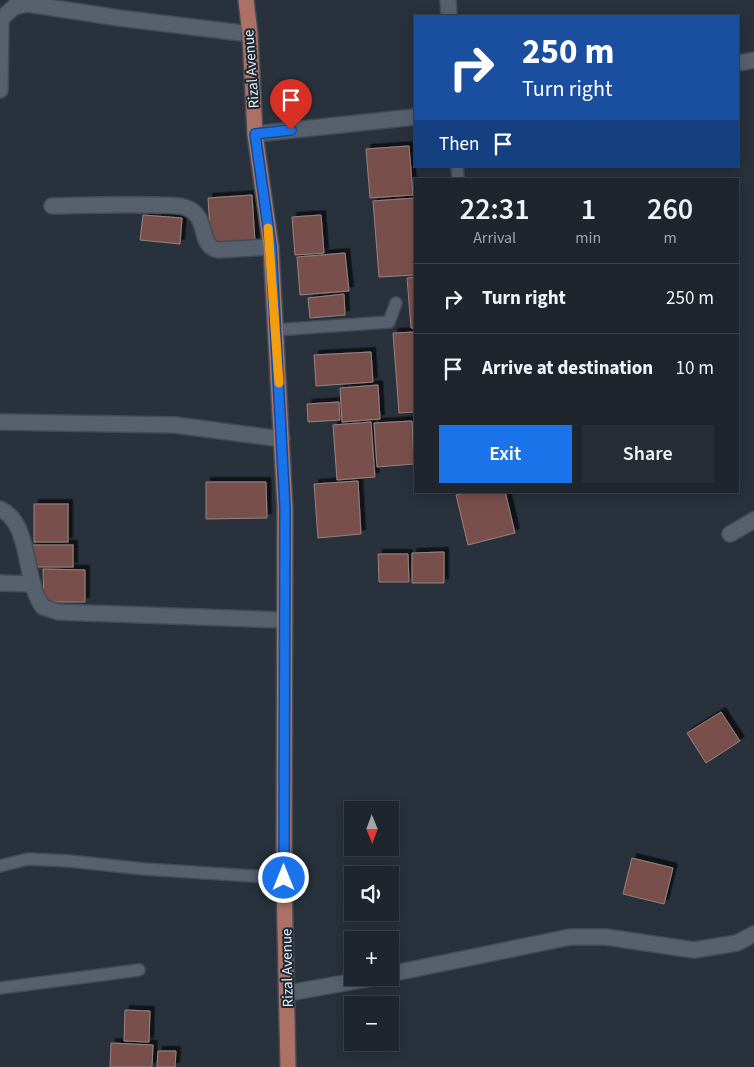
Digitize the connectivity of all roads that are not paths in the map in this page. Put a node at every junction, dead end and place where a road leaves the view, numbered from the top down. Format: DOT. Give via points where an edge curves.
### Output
graph roads {
  1 [pos="246,0"];
  2 [pos="448,0"];
  3 [pos="449,15"];
  4 [pos="250,34"];
  5 [pos="754,60"];
  6 [pos="739,63"];
  7 [pos="0,90"];
  8 [pos="414,117"];
  9 [pos="255,134"];
  10 [pos="52,206"];
  11 [pos="271,247"];
  12 [pos="396,303"];
  13 [pos="275,330"];
  14 [pos="0,422"];
  15 [pos="282,439"];
  16 [pos="0,509"];
  17 [pos="754,520"];
  18 [pos="730,534"];
  19 [pos="0,583"];
  20 [pos="33,584"];
  21 [pos="285,620"];
  22 [pos="0,866"];
  23 [pos="284,878"];
  24 [pos="754,934"];
  25 [pos="139,970"];
  26 [pos="399,972"];
  27 [pos="344,983"];
  28 [pos="0,988"];
  29 [pos="288,993"];
  30 [pos="288,1067"];
  1 -- 4 [label="main road, Rizal Avenue"];
  2 -- 3 [label="street"];
  4 -- 7 [label="street" via="28,4 14,7 1,19"];
  4 -- 9 [label="main road, Rizal Avenue"];
  5 -- 6 [label="street"];
  8 -- 9 [label="street"];
  9 -- 11 [label="main road, Rizal Avenue"];
  10 -- 11 [label="street" via="133,204 188,208 199,218 212,249"];
  11 -- 13 [label="main road, Rizal Avenue"];
  12 -- 13 [label="lane" via="389,322"];
  13 -- 15 [label="main road, Rizal Avenue"];
  14 -- 15 [label="street" via="175,425"];
  15 -- 21 [label="main road, Rizal Avenue"];
  16 -- 20 [label="street" via="16,523"];
  17 -- 18 [label="street"];
  19 -- 20 [label="street"];
  20 -- 21 [label="street" via="43,607 58,612"];
  21 -- 23 [label="main road, Rizal Avenue"];
  22 -- 23 [label="lane" via="28,859"];
  23 -- 29 [label="main road, Rizal Avenue"];
  24 -- 26 [label="street" via="737,943 694,950 606,937 570,938"];
  25 -- 28 [label="lane"];
  27 -- 29 [label="street"];
  29 -- 30 [label="main road, Rizal Avenue"];
}
